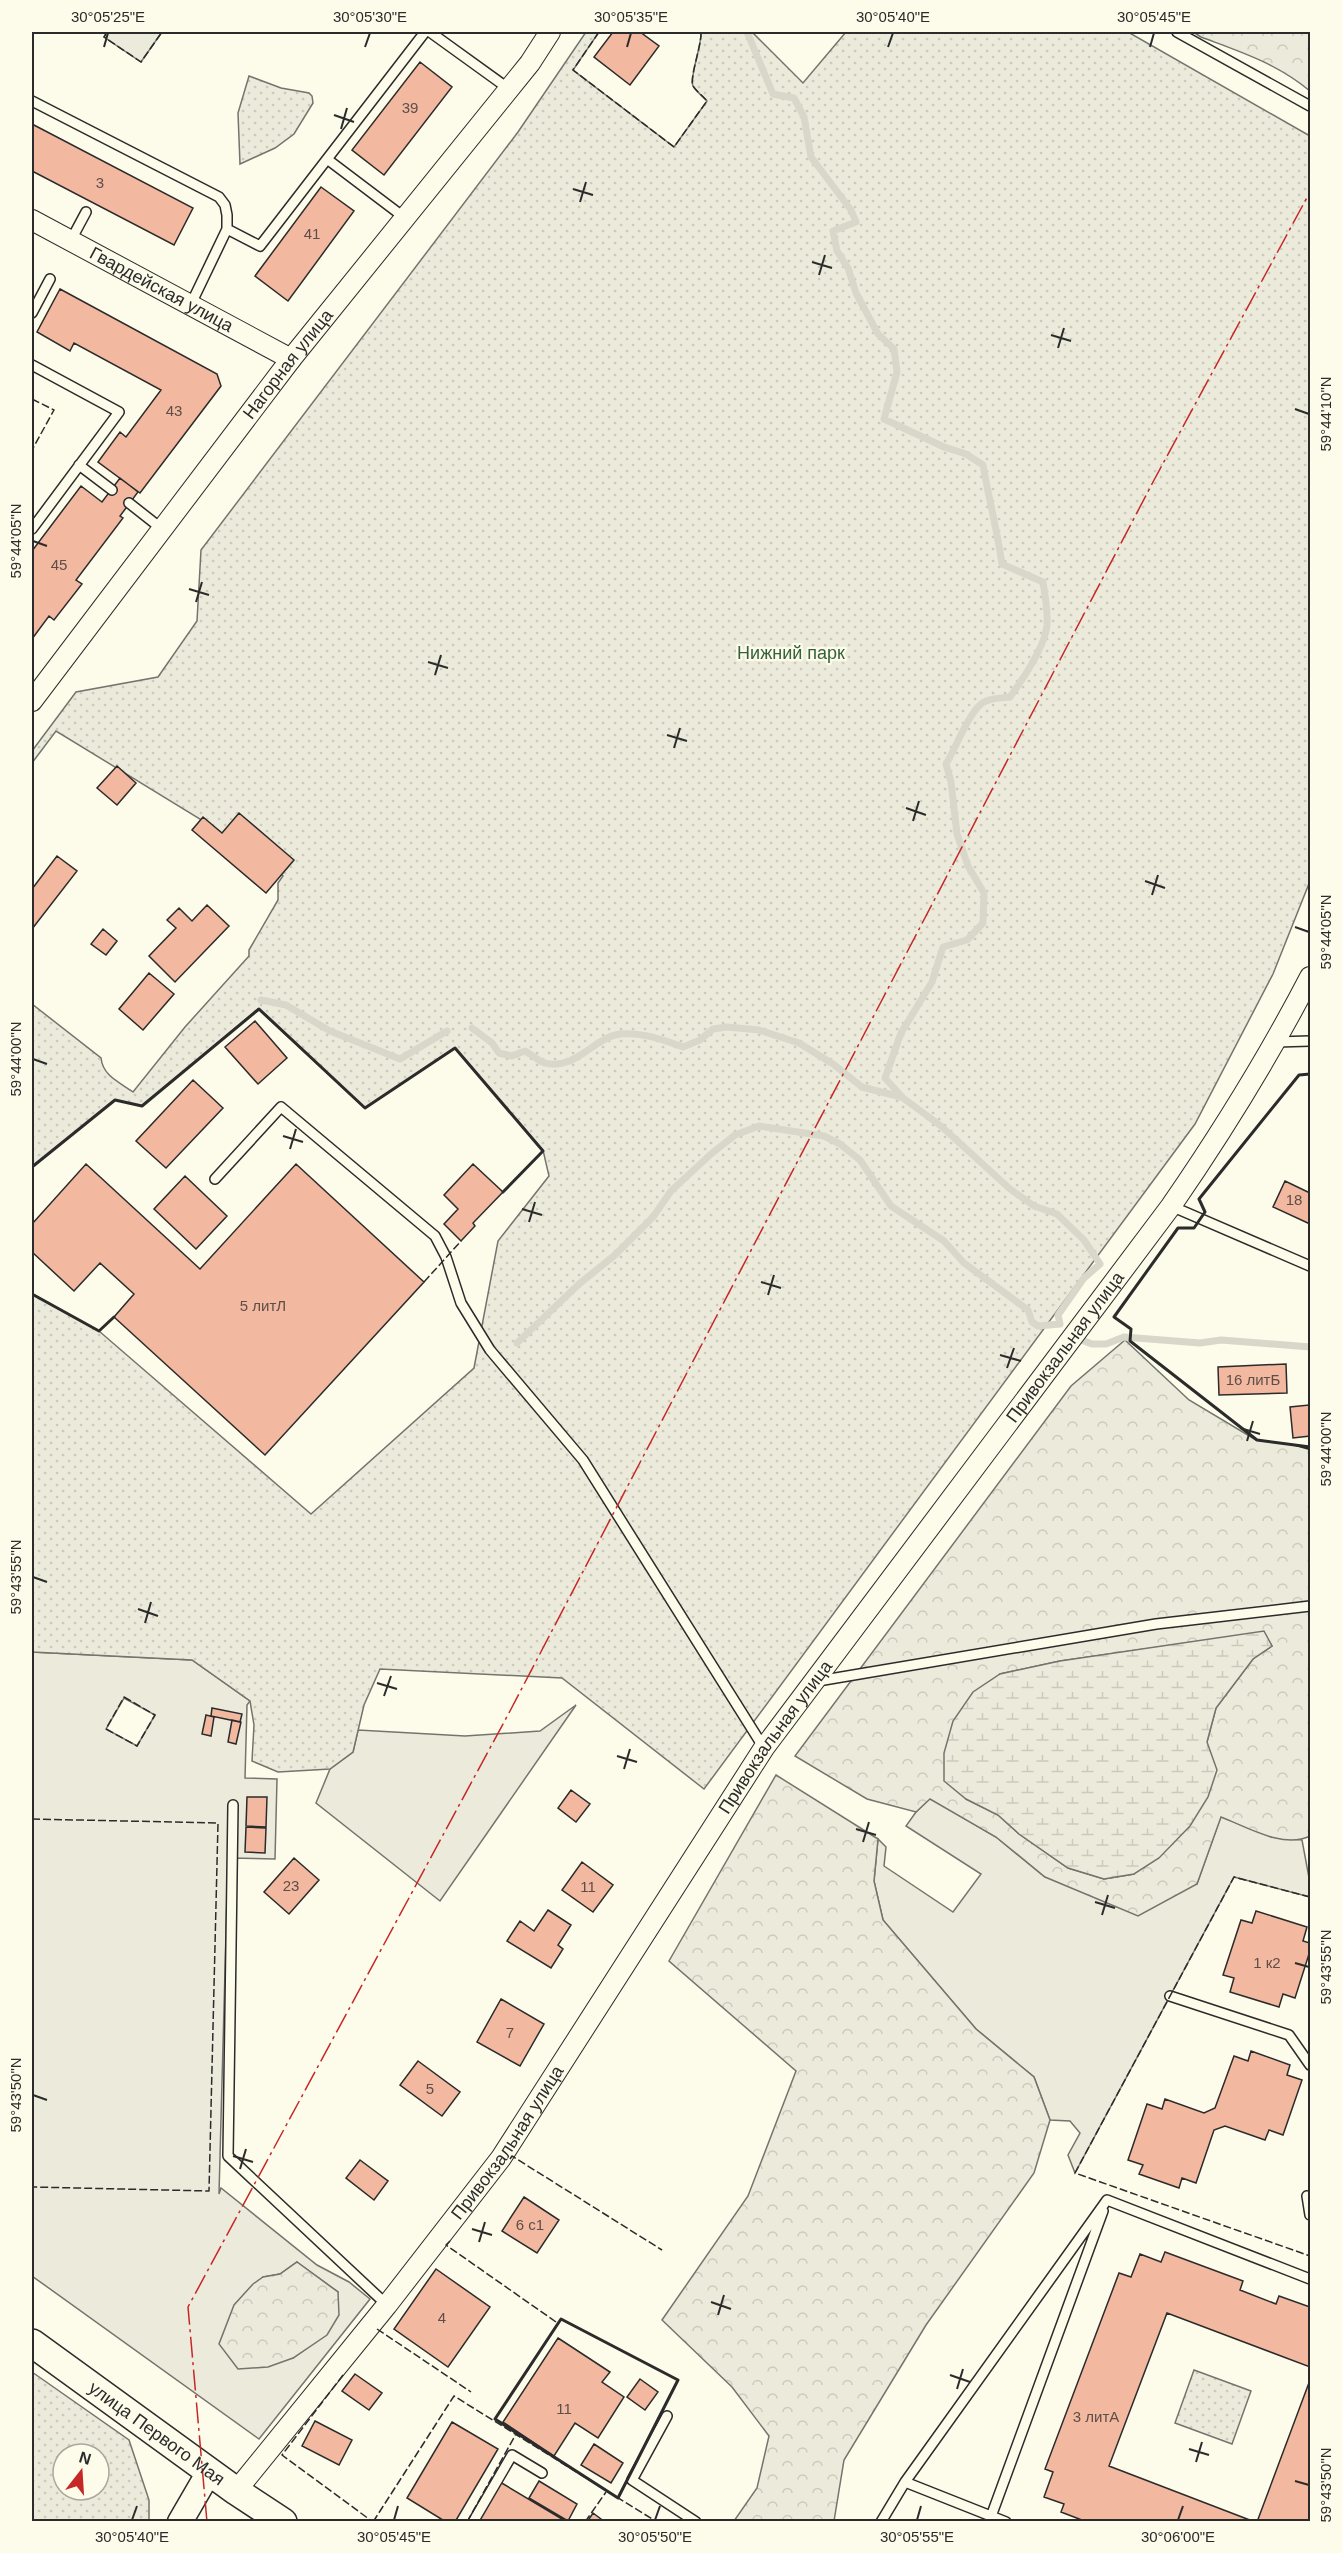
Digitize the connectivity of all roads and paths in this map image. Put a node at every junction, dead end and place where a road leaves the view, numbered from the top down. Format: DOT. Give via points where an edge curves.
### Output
graph roads {
  1 [pos="425,32"];
  2 [pos="430,32"];
  3 [pos="550,32"];
  4 [pos="1177,32"];
  5 [pos="509,89"];
  6 [pos="32,101"];
  7 [pos="1311,106"];
  8 [pos="327,159"];
  9 [pos="86,212"];
  10 [pos="405,218"];
  11 [pos="32,220"];
  12 [pos="227,229"];
  13 [pos="71,240"];
  14 [pos="50,279"];
  15 [pos="191,304"];
  16 [pos="32,313"];
  17 [pos="291,359"];
  18 [pos="32,365"];
  19 [pos="79,465"];
  20 [pos="112,490"];
  21 [pos="129,503"];
  22 [pos="32,529"];
  23 [pos="162,529"];
  24 [pos="32,701"];
  25 [pos="1311,977"];
  26 [pos="1311,1041"];
  27 [pos="1276,1042"];
  28 [pos="215,1179"];
  29 [pos="1171,1206"];
  30 [pos="1311,1266"];
  31 [pos="1311,1606"];
  32 [pos="813,1682"];
  33 [pos="764,1748"];
  34 [pos="233,1804"];
  35 [pos="1170,1996"];
  36 [pos="1311,2065"];
  37 [pos="1306,2196"];
  38 [pos="1107,2200"];
  39 [pos="1311,2215"];
  40 [pos="1311,2279"];
  41 [pos="387,2305"];
  42 [pos="32,2343"];
  43 [pos="667,2416"];
  44 [pos="209,2472"];
  45 [pos="542,2473"];
  46 [pos="905,2482"];
  47 [pos="236,2492"];
  48 [pos="990,2519"];
  49 [pos="180,2522"];
  50 [pos="283,2522"];
  51 [pos="472,2522"];
  52 [pos="696,2522"];
  53 [pos="881,2522"];
  54 [pos="1006,2522"];
  1 -- 8 [label="lane"];
  2 -- 5 [label="lane"];
  3 -- 5 [label="street, Нагорная улица"];
  4 -- 7 [label="lane"];
  5 -- 10 [label="street, Нагорная улица"];
  6 -- 12 [label="lane" via="219,197 225,205"];
  8 -- 10 [label="lane"];
  8 -- 12 [label="lane" via="260,246"];
  9 -- 13 [label="lane"];
  10 -- 17 [label="street, Нагорная улица"];
  11 -- 13 [label="street, Гвардейская улица"];
  12 -- 15 [label="lane"];
  13 -- 15 [label="street, Гвардейская улица"];
  14 -- 16 [label="lane"];
  15 -- 17 [label="street, Гвардейская улица"];
  17 -- 23 [label="street, Нагорная улица"];
  18 -- 19 [label="lane" via="119,412"];
  19 -- 20 [label="lane"];
  19 -- 22 [label="lane"];
  21 -- 23 [label="lane"];
  23 -- 24 [label="street, Нагорная улица"];
  25 -- 27 [label="street, Привокзальная улица"];
  26 -- 27 [label="lane"];
  27 -- 29 [label="street, Привокзальная улица"];
  28 -- 33 [label="lane" via="281,1107 435,1236 461,1303 490,1350 583,1460"];
  29 -- 30 [label="lane"];
  29 -- 32 [label="street, Привокзальная улица"];
  31 -- 32 [label="lane" via="1156,1624"];
  32 -- 33 [label="street, Привокзальная улица"];
  33 -- 41 [label="street, Привокзальная улица" via="501,2158"];
  34 -- 41 [label="lane" via="228,2156"];
  35 -- 36 [label="lane" via="1288,2035"];
  37 -- 39 [label="lane"];
  38 -- 40 [label="lane"];
  38 -- 46 [label="lane"];
  38 -- 48 [label="lane"];
  41 -- 47 [label="street, Привокзальная улица"];
  42 -- 44 [label="main road, улица Первого Мая"];
  43 -- 52 [label="lane" via="632,2480"];
  44 -- 47 [label="main road, улица Первого Мая"];
  44 -- 49 [label="street"];
  45 -- 51 [label="lane" via="512,2455"];
  46 -- 48 [label="lane"];
  46 -- 53 [label="lane"];
  47 -- 50 [label="main road, улица Первого Мая"];
  48 -- 54 [label="lane"];
}
